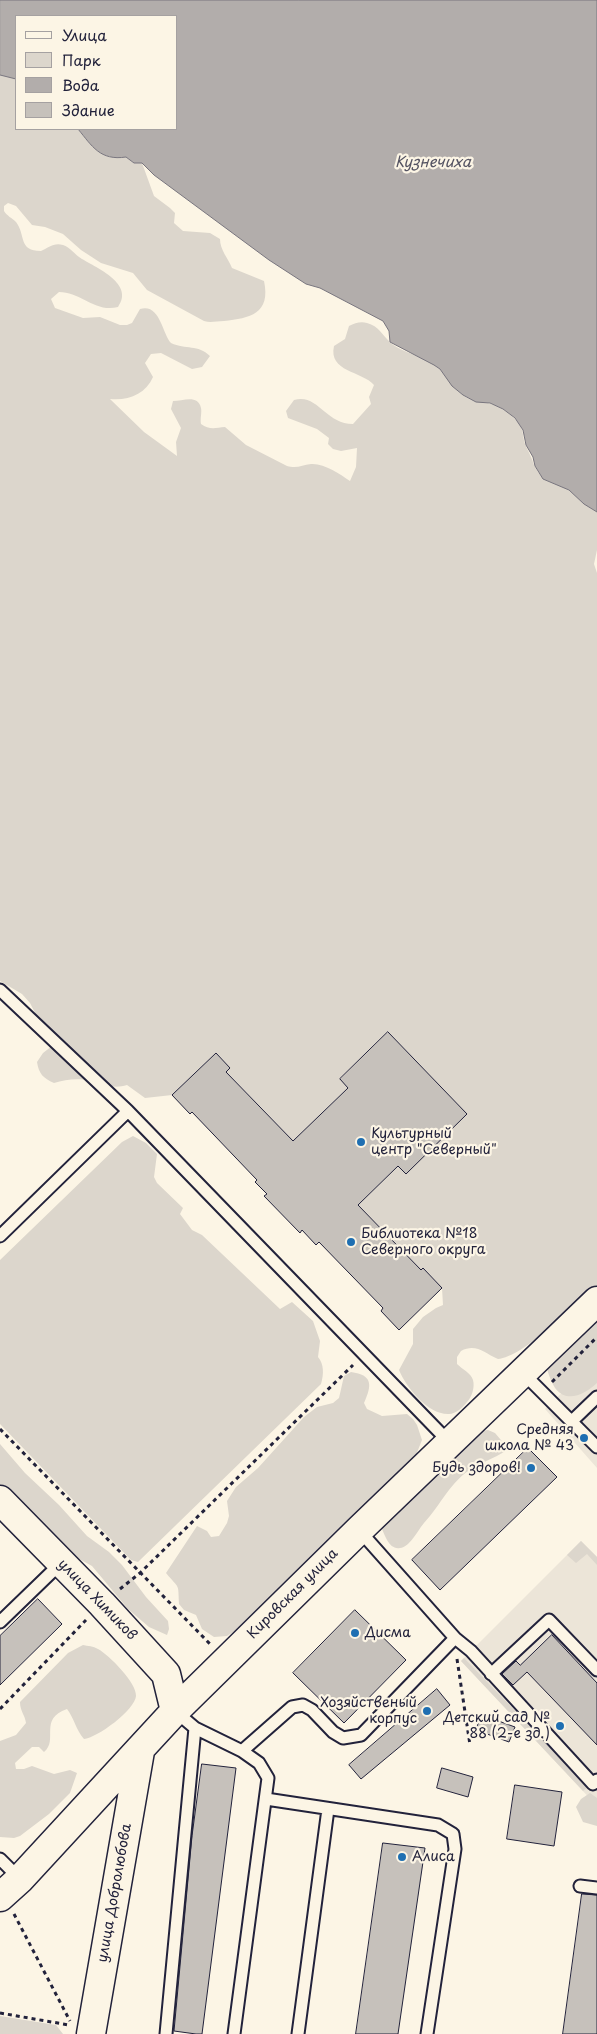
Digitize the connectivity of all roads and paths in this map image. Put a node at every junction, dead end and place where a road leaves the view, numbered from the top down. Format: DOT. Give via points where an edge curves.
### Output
graph roads {
  1 [pos="0,990"];
  2 [pos="128,1111"];
  3 [pos="0,1236"];
  4 [pos="597,1301"];
  5 [pos="597,1337"];
  6 [pos="364,1354"];
  7 [pos="523,1372"];
  8 [pos="542,1392"];
  9 [pos="597,1397"];
  10 [pos="572,1422"];
  11 [pos="0,1429"];
  12 [pos="450,1444"];
  13 [pos="597,1447"];
  14 [pos="0,1500"];
  15 [pos="359,1530"];
  16 [pos="61,1563"];
  17 [pos="140,1573"];
  18 [pos="102,1604"];
  19 [pos="0,1622"];
  20 [pos="457,1640"];
  21 [pos="226,1661"];
  22 [pos="597,1670"];
  23 [pos="491,1674"];
  24 [pos="0,1710"];
  25 [pos="185,1720"];
  26 [pos="470,1745"];
  27 [pos="140,1751"];
  28 [pos="242,1752"];
  29 [pos="597,1780"];
  30 [pos="266,1799"];
  31 [pos="328,1809"];
  32 [pos="0,1859"];
  33 [pos="20,1879"];
  34 [pos="580,1886"];
  35 [pos="597,1888"];
  36 [pos="6,1904"];
  37 [pos="0,2014"];
  38 [pos="91,2034"];
  39 [pos="166,2034"];
  40 [pos="234,2034"];
  41 [pos="298,2034"];
  42 [pos="427,2034"];
  1 -- 2 [label="lane"];
  2 -- 3 [label="lane"];
  2 -- 6 [label="lane"];
  4 -- 7 [label="street, Кировская улица"];
  5 -- 8 [label="path"];
  6 -- 12 [label="lane"];
  6 -- 17 [label="path"];
  7 -- 8 [label="lane"];
  7 -- 12 [label="street, Кировская улица"];
  8 -- 10 [label="lane"];
  9 -- 10 [label="lane"];
  10 -- 13 [label="lane"];
  11 -- 17 [label="path"];
  12 -- 15 [label="street, Кировская улица"];
  14 -- 16 [label="street, улица Химиков"];
  15 -- 20 [label="lane"];
  15 -- 21 [label="street, Кировская улица"];
  16 -- 18 [label="street, улица Химиков"];
  16 -- 19 [label="lane"];
  17 -- 18 [label="path"];
  17 -- 21 [label="path"];
  18 -- 24 [label="path"];
  18 -- 25 [label="street, улица Химиков" via="166,1674"];
  20 -- 23 [label="lane"];
  20 -- 26 [label="path"];
  20 -- 28 [label="lane" via="362,1735 343,1738 303,1705 292,1707"];
  21 -- 25 [label="street, Кировская улица"];
  22 -- 23 [label="lane" via="549,1620"];
  23 -- 29 [label="lane" via="593,1784"];
  25 -- 27 [label="street, Кировская улица"];
  25 -- 28 [label="lane"];
  25 -- 39 [label="lane"];
  27 -- 33 [label="street, Кировская улица"];
  27 -- 38 [label="street, улица Добролюбова"];
  28 -- 30 [label="lane" via="259,1763 268,1778"];
  30 -- 31 [label="lane"];
  30 -- 40 [label="lane"];
  31 -- 41 [label="lane"];
  31 -- 42 [label="lane" via="438,1825 453,1834 455,1849"];
  32 -- 33 [label="lane"];
  33 -- 36 [label="street, Кировская улица"];
  34 -- 35 [label="lane"];
  36 -- 37 [label="path" via="72,2026"];
}
